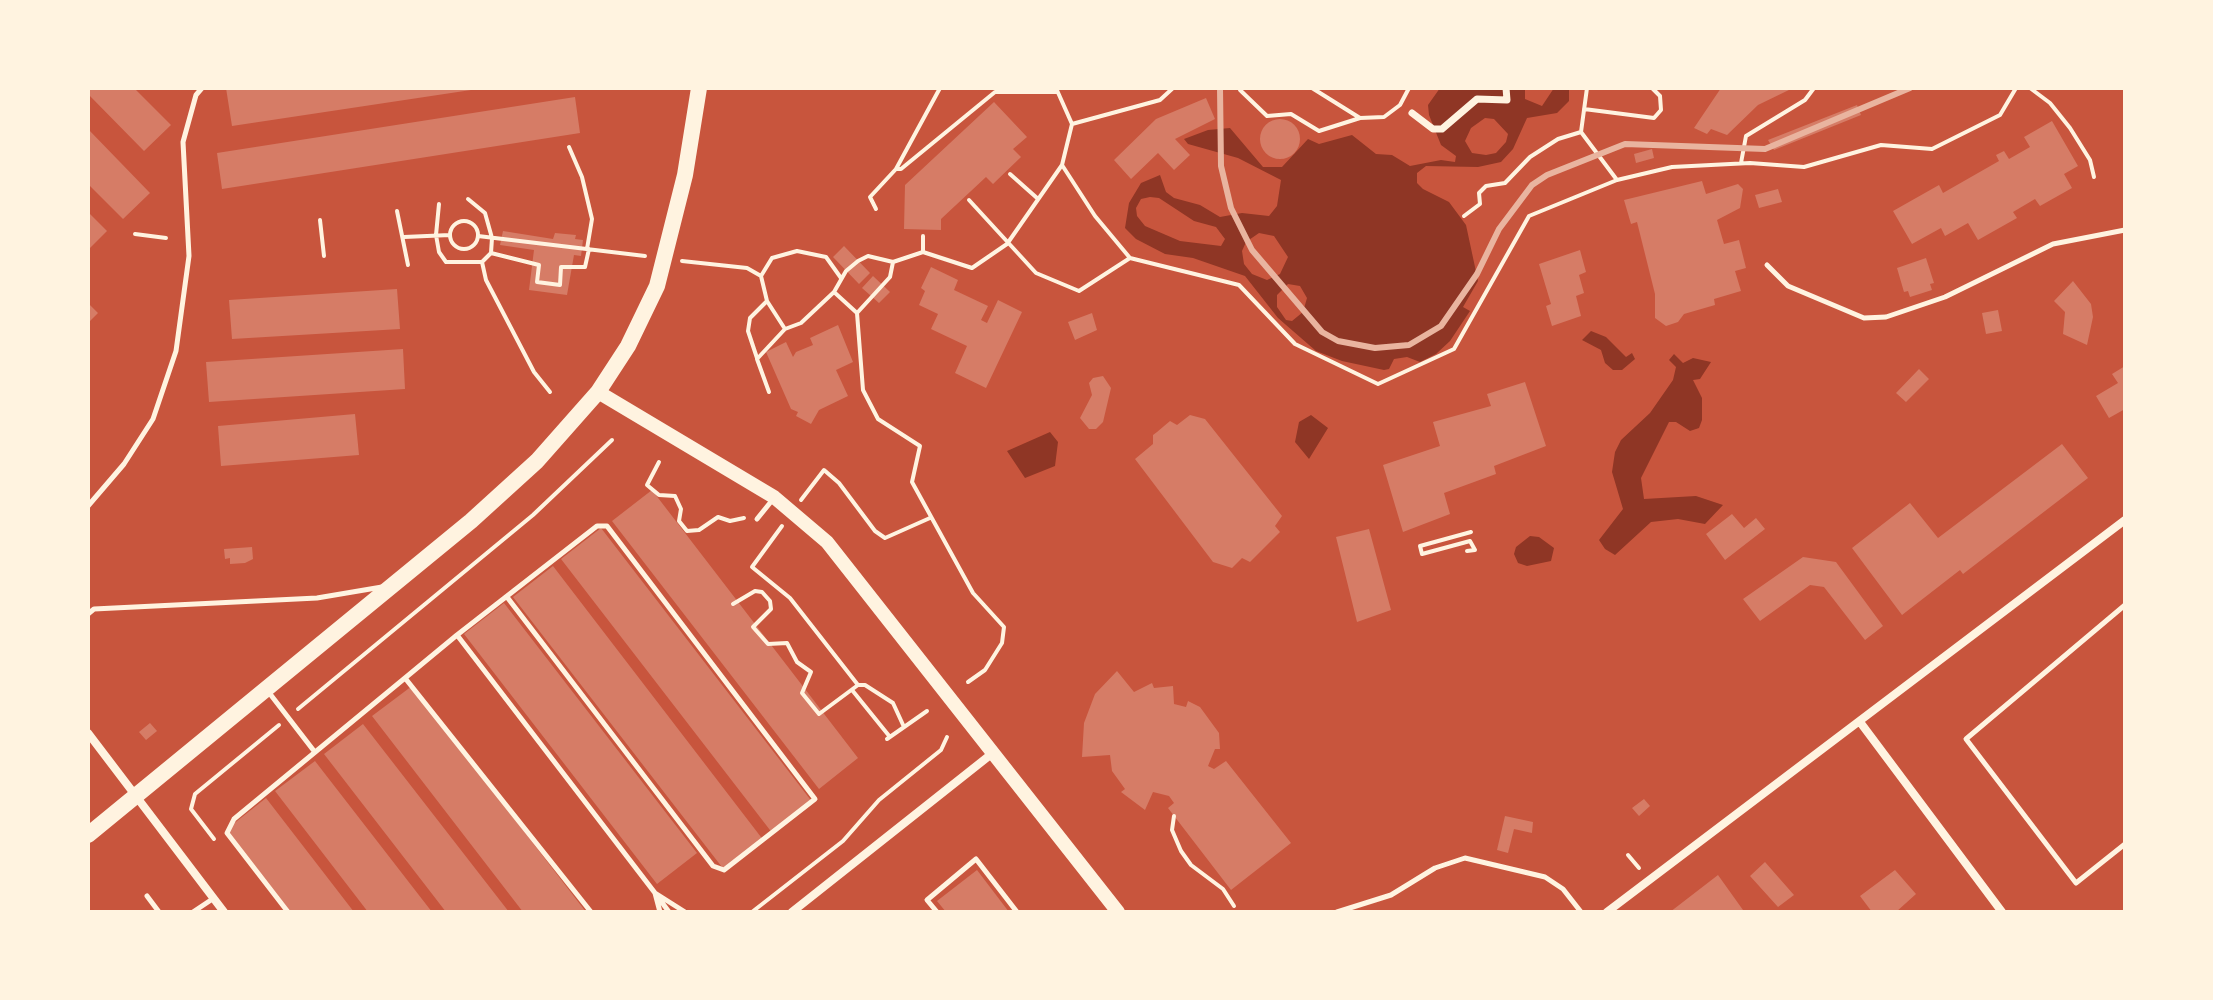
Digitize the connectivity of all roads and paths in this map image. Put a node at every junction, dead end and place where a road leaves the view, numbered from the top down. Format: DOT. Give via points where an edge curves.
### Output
graph roads {
  1 [pos="202,88"];
  2 [pos="699,88"];
  3 [pos="940,88"];
  4 [pos="1173,88"];
  5 [pos="1207,88"];
  6 [pos="1249,88"];
  7 [pos="1312,88"];
  8 [pos="1409,88"];
  9 [pos="1506,88"];
  10 [pos="1587,88"];
  11 [pos="1652,88"];
  12 [pos="1814,88"];
  13 [pos="2016,88"];
  14 [pos="2030,88"];
  15 [pos="1056,90"];
  16 [pos="1240,90"];
  17 [pos="1584,109"];
  18 [pos="1412,113"];
  19 [pos="1360,118"];
  20 [pos="1072,124"];
  21 [pos="1581,132"];
  22 [pos="569,147"];
  23 [pos="1741,163"];
  24 [pos="1062,165"];
  25 [pos="896,169"];
  26 [pos="1010,174"];
  27 [pos="2094,177"];
  28 [pos="1617,180"];
  29 [pos="1037,198"];
  30 [pos="468,199"];
  31 [pos="969,200"];
  32 [pos="439,204"];
  33 [pos="876,209"];
  34 [pos="397,211"];
  35 [pos="1464,216"];
  36 [pos="320,220"];
  37 [pos="2125,230"];
  38 [pos="135,234"];
  39 [pos="436,235"];
  40 [pos="450,235"];
  41 [pos="478,236"];
  42 [pos="923,236"];
  43 [pos="403,237"];
  44 [pos="166,238"];
  45 [pos="492,238"];
  46 [pos="1007,244"];
  47 [pos="923,252"];
  48 [pos="491,253"];
  49 [pos="324,256"];
  50 [pos="1130,258"];
  51 [pos="585,259"];
  52 [pos="482,262"];
  53 [pos="893,262"];
  54 [pos="408,265"];
  55 [pos="1767,265"];
  56 [pos="747,268"];
  57 [pos="761,276"];
  58 [pos="841,278"];
  59 [pos="834,292"];
  60 [pos="767,301"];
  61 [pos="857,313"];
  62 [pos="785,329"];
  63 [pos="757,359"];
  64 [pos="550,392"];
  65 [pos="598,392"];
  66 [pos="769,392"];
  67 [pos="612,440"];
  68 [pos="659,462"];
  69 [pos="819,476"];
  70 [pos="774,497"];
  71 [pos="88,506"];
  72 [pos="750,515"];
  73 [pos="930,518"];
  74 [pos="757,519"];
  75 [pos="2125,520"];
  76 [pos="1471,532"];
  77 [pos="1467,551"];
  78 [pos="758,559"];
  79 [pos="395,585"];
  80 [pos="507,597"];
  81 [pos="733,604"];
  82 [pos="2125,605"];
  83 [pos="88,614"];
  84 [pos="457,635"];
  85 [pos="405,678"];
  86 [pos="968,682"];
  87 [pos="858,685"];
  88 [pos="267,689"];
  89 [pos="852,690"];
  90 [pos="927,711"];
  91 [pos="288,717"];
  92 [pos="1860,722"];
  93 [pos="904,727"];
  94 [pos="88,733"];
  95 [pos="947,737"];
  96 [pos="314,751"];
  97 [pos="994,752"];
  98 [pos="136,795"];
  99 [pos="1174,816"];
  100 [pos="88,835"];
  101 [pos="215,840"];
  102 [pos="2125,844"];
  103 [pos="655,893"];
  104 [pos="147,896"];
  105 [pos="214,898"];
  106 [pos="1234,906"];
  107 [pos="159,912"];
  108 [pos="193,912"];
  109 [pos="224,912"];
  110 [pos="288,912"];
  111 [pos="591,912"];
  112 [pos="660,912"];
  113 [pos="669,912"];
  114 [pos="685,912"];
  115 [pos="752,912"];
  116 [pos="792,912"];
  117 [pos="937,912"];
  118 [pos="1017,912"];
  119 [pos="1118,912"];
  120 [pos="1337,912"];
  121 [pos="1581,912"];
  122 [pos="1607,912"];
  123 [pos="2002,912"];
  1 -- 71 [label="lane" via="183,142 189,256 176,351 153,419"];
  2 -- 65 [label="main road" via="682,188 657,286"];
  3 -- 25 [label="path"];
  4 -- 20 [label="path" via="1160,100"];
  5 -- 16 [label="path"];
  6 -- 16 [label="path"];
  7 -- 19 [label="path"];
  8 -- 19 [label="path" via="1400,105 1384,117"];
  9 -- 18 [label="street" via="1507,100 1477,99 1442,129 1433,129"];
  10 -- 17 [label="path"];
  11 -- 17 [label="path" via="1660,96 1661,110 1654,118"];
  12 -- 23 [label="path" via="1805,100 1746,136"];
  13 -- 23 [label="path" via="2000,115 1932,149 1881,145 1804,167"];
  14 -- 27 [label="path" via="2070,128"];
  15 -- 20 [label="path"];
  15 -- 25 [label="path" via="995,92"];
  16 -- 19 [label="path" via="1267,116 1291,114 1319,131"];
  17 -- 21 [label="path"];
  20 -- 24 [label="path"];
  21 -- 28 [label="path"];
  21 -- 35 [label="path" via="1530,157 1505,183 1486,186 1479,193 1480,204"];
  22 -- 51 [label="path" via="592,219"];
  23 -- 28 [label="path" via="1672,167"];
  24 -- 29 [label="path"];
  24 -- 50 [label="path"];
  25 -- 33 [label="path" via="870,197"];
  26 -- 29 [label="path"];
  28 -- 50 [label="path" via="1529,216 1454,349 1378,384 1295,344 1239,285"];
  29 -- 46 [label="path"];
  30 -- 45 [label="path" via="485,213"];
  31 -- 46 [label="path"];
  32 -- 39 [label="path"];
  34 -- 43 [label="path"];
  36 -- 49 [label="path"];
  37 -- 55 [label="lane" via="2053,244 1945,297 1886,317 1864,318 1788,286"];
  38 -- 44 [label="path"];
  39 -- 40 [label="path"];
  39 -- 43 [label="path"];
  39 -- 52 [label="path" via="446,262"];
  40 -- 41 [label="path" via="461,250 474,246"];
  40 -- 41 [label="path" via="453,225 463,220 473,224"];
  41 -- 45 [label="path"];
  42 -- 47 [label="path"];
  43 -- 54 [label="path"];
  45 -- 48 [label="path"];
  45 -- 48 [label="path" via="592,250 585,267 561,267 560,285 537,282 539,265"];
  46 -- 47 [label="path" via="972,268"];
  46 -- 50 [label="path" via="1036,273 1079,291"];
  47 -- 53 [label="path"];
  48 -- 52 [label="path"];
  52 -- 64 [label="path" via="520,346"];
  53 -- 58 [label="path" via="868,256"];
  53 -- 61 [label="path" via="890,277"];
  56 -- 57 [label="path"];
  57 -- 58 [label="path" via="772,258 797,251 826,257"];
  57 -- 60 [label="path"];
  58 -- 59 [label="path"];
  59 -- 61 [label="path"];
  59 -- 62 [label="path" via="801,323"];
  60 -- 62 [label="path"];
  60 -- 63 [label="path" via="750,318 748,331"];
  61 -- 73 [label="path" via="863,390 878,419 920,446 912,482"];
  62 -- 63 [label="path"];
  63 -- 66 [label="path"];
  65 -- 70 [label="street"];
  65 -- 79 [label="main road" via="537,461"];
  67 -- 91 [label="path" via="547,503"];
  68 -- 72 [label="path" via="647,485 659,495 675,496 679,521 687,531 699,530 718,517 730,521"];
  69 -- 73 [label="path" via="824,470 839,483 885,538"];
  70 -- 74 [label="lane"];
  70 -- 97 [label="street" via="827,542"];
  73 -- 86 [label="path" via="973,593 1004,627 1002,643 985,670"];
  75 -- 92 [label="street"];
  76 -- 77 [label="path" via="1420,546 1422,554 1470,541 1475,550"];
  78 -- 87 [label="path" via="752,567 790,598"];
  79 -- 83 [label="lane" via="317,598 94,609"];
  79 -- 88 [label="main road"];
  80 -- 80 [label="lane" via="597,526 607,526 815,799 724,870 713,866"];
  80 -- 84 [label="lane"];
  81 -- 89 [label="path" via="755,591 770,601 771,609 753,627 768,644 787,643 797,662 811,672 802,693 819,714"];
  82 -- 102 [label="lane" via="1966,739 2076,883"];
  84 -- 85 [label="lane"];
  84 -- 103 [label="lane"];
  85 -- 96 [label="lane"];
  85 -- 111 [label="lane"];
  87 -- 89 [label="path"];
  87 -- 93 [label="path" via="893,703"];
  88 -- 91 [label="lane"];
  88 -- 98 [label="main road"];
  89 -- 93 [label="path" via="889,738"];
  90 -- 93 [label="path"];
  91 -- 96 [label="lane"];
  91 -- 101 [label="path" via="195,794 191,809"];
  92 -- 122 [label="street"];
  92 -- 123 [label="street"];
  94 -- 98 [label="street"];
  95 -- 115 [label="path" via="941,750 879,800 843,841"];
  96 -- 110 [label="lane" via="234,819 227,833"];
  97 -- 116 [label="street"];
  97 -- 119 [label="street"];
  98 -- 100 [label="main road"];
  98 -- 105 [label="street"];
  99 -- 106 [label="path" via="1172,830 1181,851"];
  103 -- 112 [label="lane"];
  103 -- 113 [label="lane"];
  103 -- 114 [label="lane"];
  104 -- 107 [label="lane"];
  105 -- 108 [label="lane"];
  105 -- 109 [label="street"];
  117 -- 118 [label="lane" via="927,900 976,859"];
  120 -- 121 [label="lane" via="1391,895 1435,868 1465,858 1545,877"];
}
